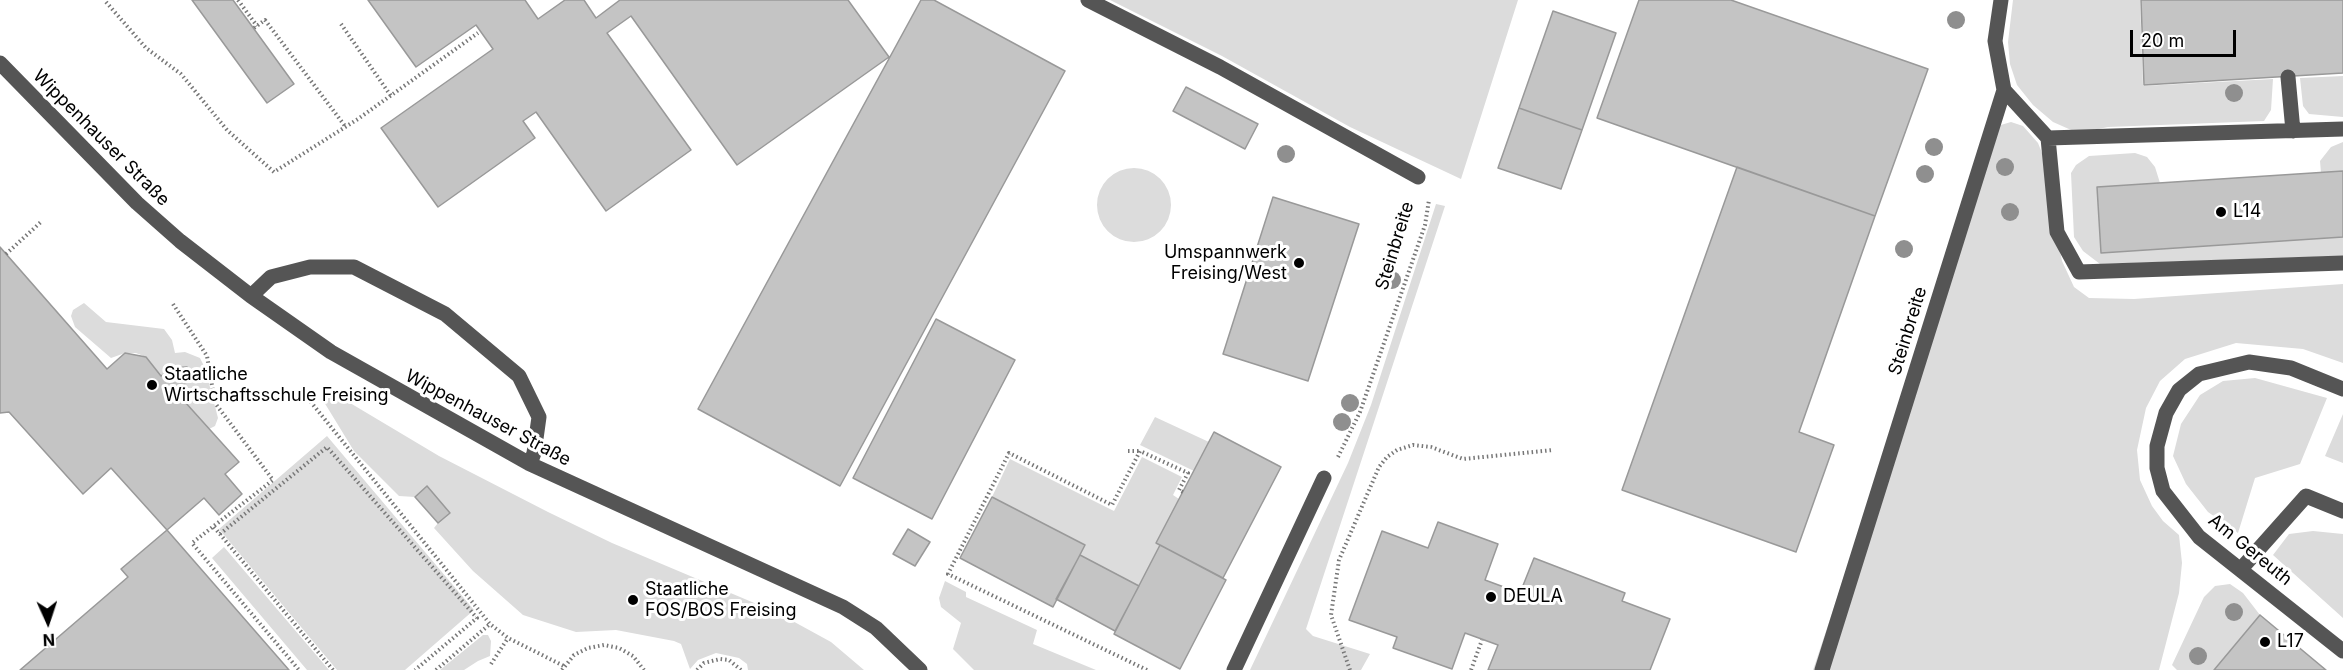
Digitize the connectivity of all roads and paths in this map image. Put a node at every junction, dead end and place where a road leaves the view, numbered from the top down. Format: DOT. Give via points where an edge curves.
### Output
graph roads {
  1 [pos="238,0"];
  2 [pos="1088,0"];
  3 [pos="2001,0"];
  4 [pos="106,2"];
  5 [pos="341,24"];
  6 [pos="478,33"];
  7 [pos="0,63"];
  8 [pos="2288,77"];
  9 [pos="2004,90"];
  10 [pos="391,96"];
  11 [pos="345,126"];
  12 [pos="2343,129"];
  13 [pos="2293,131"];
  14 [pos="2048,138"];
  15 [pos="1418,177"];
  16 [pos="42,221"];
  17 [pos="6,254"];
  18 [pos="2343,264"];
  19 [pos="251,296"];
  20 [pos="173,304"];
  21 [pos="2343,389"];
  22 [pos="302,391"];
  23 [pos="1553,450"];
  24 [pos="1128,451"];
  25 [pos="1140,451"];
  26 [pos="530,464"];
  27 [pos="1324,478"];
  28 [pos="1183,492"];
  29 [pos="2343,511"];
  30 [pos="214,527"];
  31 [pos="220,534"];
  32 [pos="2241,569"];
  33 [pos="490,624"];
  34 [pos="508,638"];
  35 [pos="1482,640"];
  36 [pos="2343,651"];
  37 [pos="491,664"];
  38 [pos="563,668"];
  39 [pos="299,670"];
  40 [pos="333,670"];
  41 [pos="415,670"];
  42 [pos="436,670"];
  43 [pos="644,670"];
  44 [pos="697,670"];
  45 [pos="741,670"];
  46 [pos="920,670"];
  47 [pos="1147,670"];
  48 [pos="1234,670"];
  49 [pos="1350,670"];
  50 [pos="1471,670"];
  51 [pos="1822,670"];
  1 -- 11 [label="path" via="255,27 265,20"];
  2 -- 15 [label="street" via="1220,67"];
  3 -- 9 [label="street, Steinbreite" via="1995,41"];
  4 -- 11 [label="path" via="146,48 182,74 227,130 274,172"];
  5 -- 10 [label="path"];
  6 -- 10 [label="path"];
  7 -- 19 [label="street, Wippenhauser Straße" via="137,203"];
  8 -- 13 [label="street"];
  9 -- 14 [label="street"];
  9 -- 51 [label="street, Steinbreite"];
  10 -- 11 [label="path"];
  12 -- 13 [label="street"];
  13 -- 14 [label="street"];
  14 -- 18 [label="street" via="2057,232 2079,272"];
  15 -- 27 [label="path, Steinbreite" via="1429,191 1425,225 1360,412"];
  16 -- 17 [label="path"];
  19 -- 26 [label="street, Wippenhauser Straße" via="376,380"];
  19 -- 26 [label="street" via="271,277 310,267 354,267 445,315 519,376 539,417"];
  20 -- 30 [label="path" via="207,356 215,403 273,480"];
  21 -- 32 [label="street, Am Gereuth" via="2291,368 2249,362 2199,374 2179,390 2166,413 2157,446 2163,491 2199,537"];
  22 -- 33 [label="path"];
  23 -- 49 [label="path" via="1463,459 1431,447 1413,446 1387,457 1379,467 1339,560 1331,615"];
  24 -- 25 [label="path"];
  25 -- 28 [label="path" via="1188,473 1179,490"];
  25 -- 47 [label="path" via="1112,505 1009,453 948,574"];
  26 -- 46 [label="street, Wippenhauser Straße" via="843,607 876,628"];
  27 -- 48 [label="street"];
  29 -- 32 [label="street" via="2306,496"];
  30 -- 31 [label="path"];
  30 -- 39 [label="path" via="192,543"];
  31 -- 40 [label="path"];
  31 -- 41 [label="path" via="327,447 477,618"];
  32 -- 36 [label="street, Am Gereuth"];
  33 -- 34 [label="path"];
  33 -- 42 [label="path"];
  34 -- 37 [label="path"];
  34 -- 38 [label="path"];
  35 -- 50 [label="path"];
  38 -- 43 [label="path" via="581,651 604,645 633,656"];
  44 -- 45 [label="path" via="704,663 720,659 729,660"];
}
